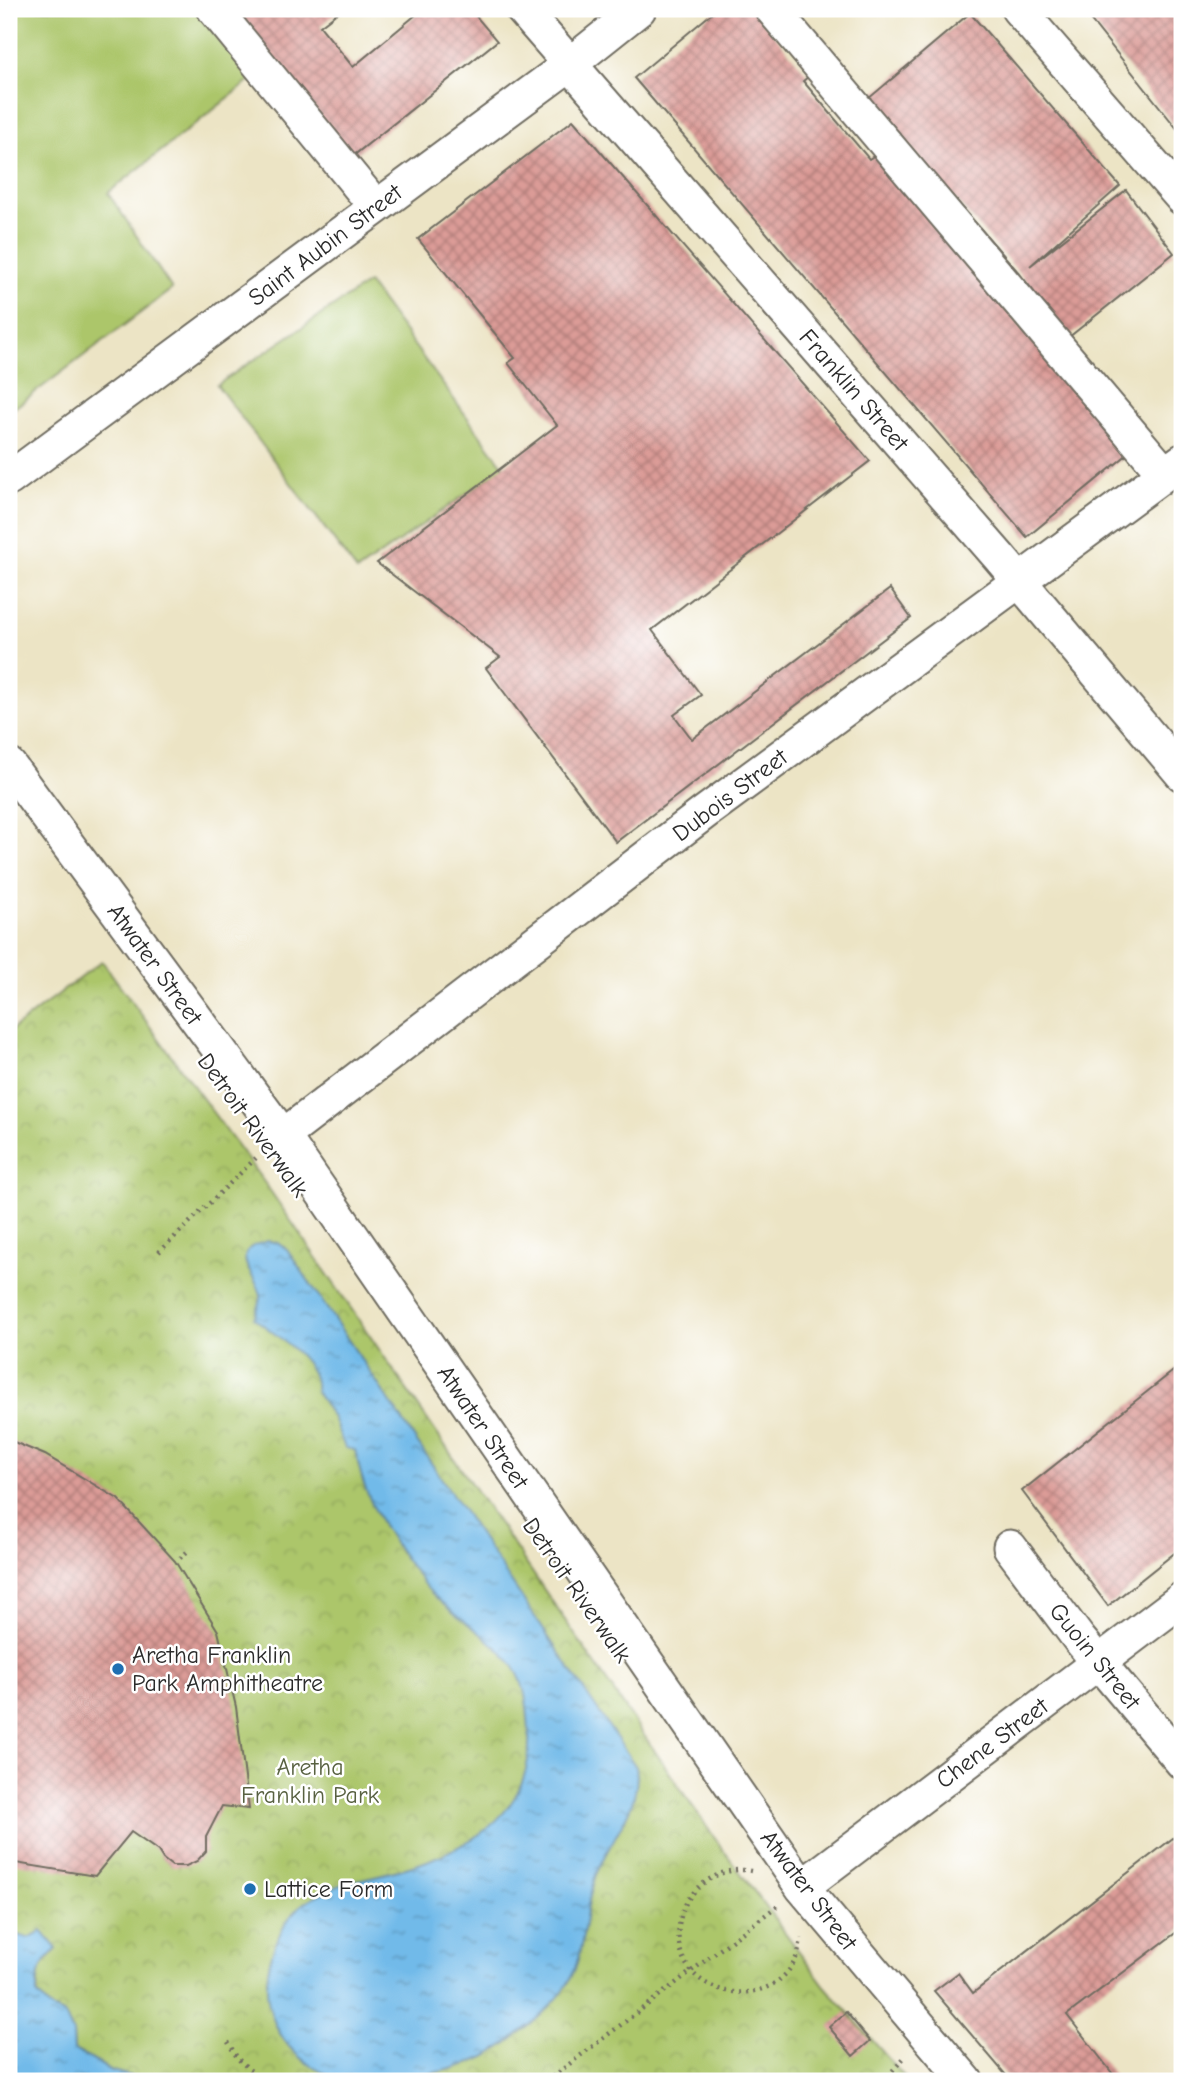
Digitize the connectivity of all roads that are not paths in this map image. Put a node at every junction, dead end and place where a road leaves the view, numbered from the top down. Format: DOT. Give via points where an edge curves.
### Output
graph roads {
  1 [pos="214,9"];
  2 [pos="522,9"];
  3 [pos="639,9"];
  4 [pos="772,9"];
  5 [pos="1018,9"];
  6 [pos="570,64"];
  7 [pos="1182,198"];
  8 [pos="376,207"];
  9 [pos="1174,467"];
  10 [pos="9,479"];
  11 [pos="1020,582"];
  12 [pos="9,765"];
  13 [pos="1182,774"];
  14 [pos="283,1136"];
  15 [pos="1010,1547"];
  16 [pos="1182,1599"];
  17 [pos="1098,1662"];
  18 [pos="1182,1762"];
  19 [pos="787,1891"];
  20 [pos="966,2081"];
  1 -- 8 [label="street"];
  2 -- 6 [label="street, Franklin Street"];
  3 -- 6 [label="street, Saint Aubin Street"];
  4 -- 9 [label="street"];
  5 -- 7 [label="street"];
  6 -- 8 [label="street, Saint Aubin Street"];
  6 -- 11 [label="street, Franklin Street"];
  8 -- 10 [label="street, Saint Aubin Street"];
  9 -- 11 [label="street, Dubois Street"];
  11 -- 13 [label="street, Franklin Street"];
  11 -- 14 [label="street, Dubois Street" via="704,813"];
  12 -- 14 [label="street, Atwater Street"];
  14 -- 19 [label="street, Atwater Street"];
  15 -- 17 [label="street, Guoin Street"];
  16 -- 17 [label="street, Chene Street"];
  17 -- 18 [label="street, Guoin Street"];
  17 -- 19 [label="street, Chene Street"];
  19 -- 20 [label="street, Atwater Street"];
}
